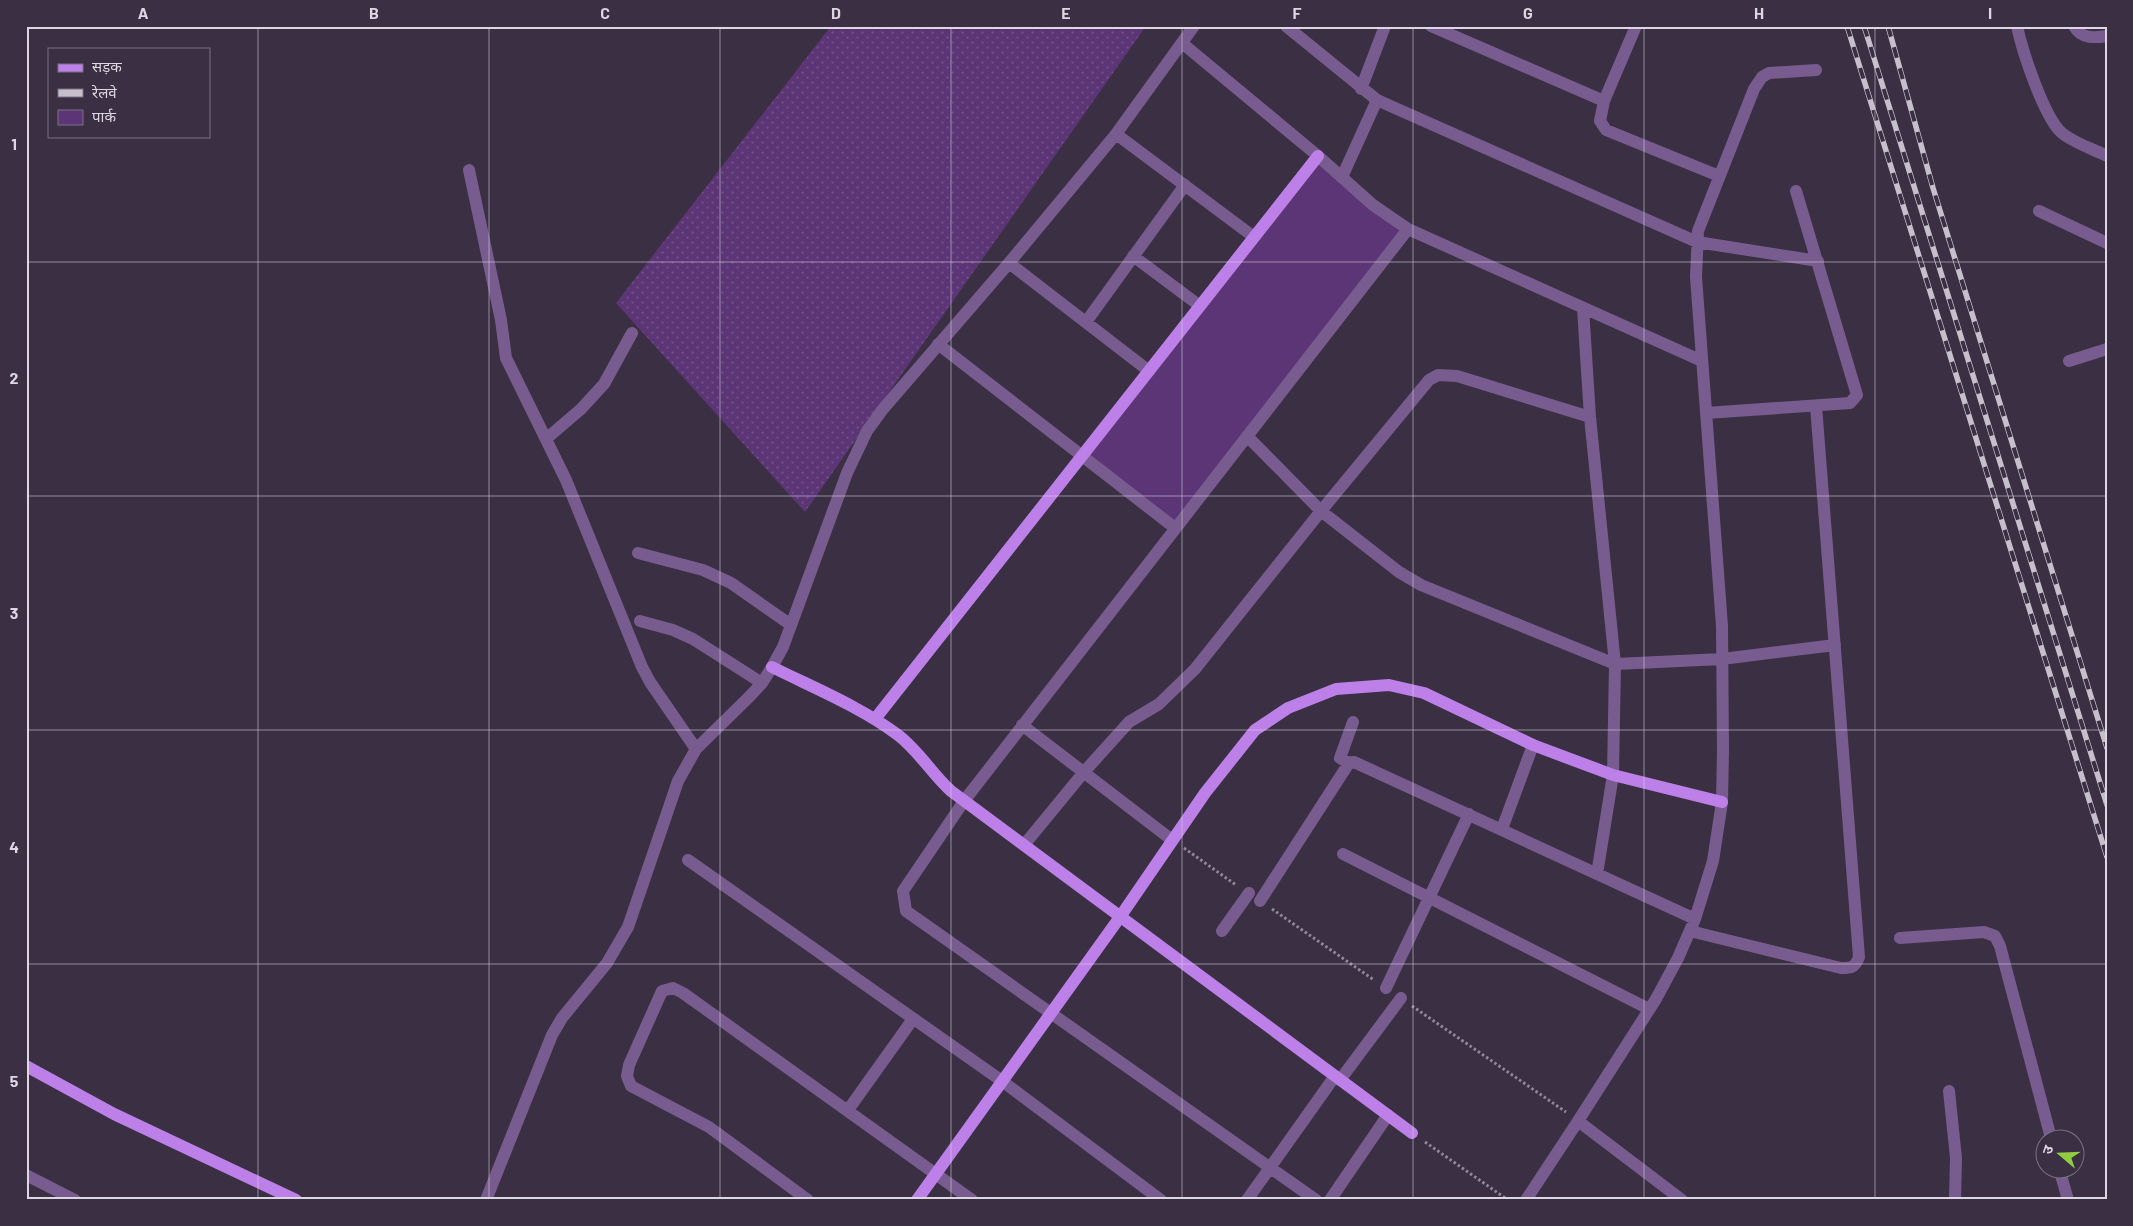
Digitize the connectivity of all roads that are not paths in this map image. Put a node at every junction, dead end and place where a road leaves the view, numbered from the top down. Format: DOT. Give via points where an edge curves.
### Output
graph roads {
  1 [pos="1194,26"];
  2 [pos="1286,26"];
  3 [pos="1385,26"];
  4 [pos="1431,26"];
  5 [pos="1636,26"];
  6 [pos="2017,26"];
  7 [pos="2074,26"];
  8 [pos="2107,36"];
  9 [pos="1182,43"];
  10 [pos="1816,70"];
  11 [pos="1362,89"];
  12 [pos="1377,100"];
  13 [pos="1604,101"];
  14 [pos="1116,134"];
  15 [pos="1318,156"];
  16 [pos="2107,156"];
  17 [pos="469,170"];
  18 [pos="1719,176"];
  19 [pos="1342,177"];
  20 [pos="1184,185"];
  21 [pos="1796,190"];
  22 [pos="2039,211"];
  23 [pos="1408,229"];
  24 [pos="1254,237"];
  25 [pos="1697,242"];
  26 [pos="2107,243"];
  27 [pos="1133,256"];
  28 [pos="1818,261"];
  29 [pos="1009,263"];
  30 [pos="1200,306"];
  31 [pos="1583,308"];
  32 [pos="1086,322"];
  33 [pos="632,333"];
  34 [pos="938,344"];
  35 [pos="2107,349"];
  36 [pos="1702,361"];
  37 [pos="2069,361"];
  38 [pos="1149,371"];
  39 [pos="1816,406"];
  40 [pos="1706,413"];
  41 [pos="1590,417"];
  42 [pos="1247,436"];
  43 [pos="546,439"];
  44 [pos="1082,456"];
  45 [pos="1321,511"];
  46 [pos="1176,528"];
  47 [pos="638,553"];
  48 [pos="640,621"];
  49 [pos="792,625"];
  50 [pos="1835,645"];
  51 [pos="1722,659"];
  52 [pos="1615,664"];
  53 [pos="772,667"];
  54 [pos="762,683"];
  55 [pos="875,719"];
  56 [pos="1353,722"];
  57 [pos="1022,725"];
  58 [pos="1534,744"];
  59 [pos="696,749"];
  60 [pos="1349,763"];
  61 [pos="1084,772"];
  62 [pos="1613,775"];
  63 [pos="964,801"];
  64 [pos="1722,802"];
  65 [pos="1469,814"];
  66 [pos="1502,829"];
  67 [pos="1172,840"];
  68 [pos="1024,845"];
  69 [pos="1342,854"];
  70 [pos="688,860"];
  71 [pos="1597,874"];
  72 [pos="1249,893"];
  73 [pos="1430,899"];
  74 [pos="1260,901"];
  75 [pos="1120,917"];
  76 [pos="1693,925"];
  77 [pos="1222,931"];
  78 [pos="1900,938"];
  79 [pos="1386,988"];
  80 [pos="1401,998"];
  81 [pos="1649,1009"];
  82 [pos="1051,1013"];
  83 [pos="913,1019"];
  84 [pos="26,1066"];
  85 [pos="1338,1078"];
  86 [pos="1002,1081"];
  87 [pos="1949,1091"];
  88 [pos="848,1110"];
  89 [pos="1388,1115"];
  90 [pos="1578,1121"];
  91 [pos="2048,1128"];
  92 [pos="1412,1133"];
  93 [pos="1270,1167"];
  94 [pos="936,1173"];
  95 [pos="26,1175"];
  96 [pos="2062,1178"];
  97 [pos="75,1200"];
  98 [pos="296,1200"];
  99 [pos="486,1200"];
  100 [pos="808,1200"];
  101 [pos="917,1200"];
  102 [pos="972,1200"];
  103 [pos="1161,1200"];
  104 [pos="1247,1200"];
  105 [pos="1316,1200"];
  106 [pos="1330,1200"];
  107 [pos="1526,1200"];
  108 [pos="1682,1200"];
  109 [pos="1955,1200"];
  110 [pos="2068,1200"];
  1 -- 9 [label="street"];
  2 -- 11 [label="street"];
  3 -- 11 [label="street"];
  4 -- 13 [label="street"];
  5 -- 13 [label="street"];
  6 -- 16 [label="street" via="2052,122 2062,133"];
  7 -- 8 [label="street" via="2081,35 2091,38"];
  9 -- 14 [label="street"];
  9 -- 15 [label="street"];
  10 -- 18 [label="street" via="1769,73 1762,78 1754,89"];
  11 -- 12 [label="street"];
  12 -- 19 [label="street"];
  12 -- 25 [label="street"];
  13 -- 18 [label="street" via="1600,120 1606,130"];
  14 -- 20 [label="street"];
  14 -- 29 [label="street"];
  15 -- 19 [label="street"];
  15 -- 24 [label="main road"];
  17 -- 43 [label="street" via="506,358"];
  18 -- 25 [label="street" via="1698,231"];
  19 -- 23 [label="street" via="1373,205"];
  20 -- 24 [label="street"];
  20 -- 27 [label="street"];
  21 -- 28 [label="street"];
  22 -- 26 [label="street"];
  23 -- 31 [label="street"];
  23 -- 42 [label="street"];
  24 -- 30 [label="main road"];
  25 -- 28 [label="street"];
  25 -- 36 [label="street"];
  27 -- 30 [label="street"];
  27 -- 32 [label="street"];
  28 -- 39 [label="street" via="1857,395 1850,403"];
  29 -- 32 [label="street"];
  29 -- 34 [label="street"];
  30 -- 38 [label="main road"];
  31 -- 36 [label="street"];
  31 -- 41 [label="street"];
  32 -- 38 [label="street"];
  33 -- 43 [label="street" via="604,384"];
  34 -- 44 [label="street"];
  34 -- 49 [label="street" via="867,431 847,473"];
  35 -- 37 [label="street"];
  36 -- 40 [label="street"];
  38 -- 44 [label="main road"];
  39 -- 40 [label="street"];
  39 -- 50 [label="street"];
  40 -- 51 [label="street"];
  41 -- 45 [label="street" via="1457,376 1438,375 1429,380"];
  41 -- 52 [label="street"];
  42 -- 45 [label="street"];
  42 -- 46 [label="street"];
  43 -- 59 [label="street" via="566,480 642,667"];
  44 -- 46 [label="street"];
  44 -- 55 [label="main road"];
  45 -- 52 [label="street" via="1399,572 1421,585"];
  45 -- 61 [label="street" via="1195,669 1159,704 1129,722"];
  46 -- 57 [label="street"];
  47 -- 49 [label="street" via="703,570 724,580"];
  48 -- 54 [label="street" via="693,639"];
  49 -- 53 [label="street"];
  50 -- 51 [label="street"];
  50 -- 76 [label="street" via="1856,965 1841,968"];
  51 -- 52 [label="street"];
  51 -- 64 [label="street"];
  52 -- 62 [label="street"];
  53 -- 54 [label="street"];
  53 -- 55 [label="main road"];
  54 -- 59 [label="street"];
  55 -- 63 [label="main road" via="912,747 939,780"];
  56 -- 60 [label="street" via="1340,758"];
  57 -- 61 [label="street"];
  57 -- 63 [label="street"];
  58 -- 62 [label="main road"];
  58 -- 66 [label="street"];
  58 -- 67 [label="main road" via="1424,693 1389,685 1336,689 1288,708 1255,730"];
  59 -- 99 [label="street" via="678,781 628,927 607,963 552,1035"];
  60 -- 65 [label="street" via="1362,764"];
  60 -- 74 [label="street"];
  61 -- 67 [label="street"];
  61 -- 68 [label="street"];
  62 -- 64 [label="main road"];
  62 -- 71 [label="street"];
  63 -- 68 [label="main road"];
  63 -- 82 [label="street" via="903,891 906,911"];
  64 -- 76 [label="street" via="1713,860"];
  65 -- 66 [label="street"];
  65 -- 73 [label="street"];
  66 -- 71 [label="street"];
  67 -- 75 [label="main road"];
  68 -- 75 [label="main road"];
  69 -- 73 [label="street"];
  70 -- 83 [label="street"];
  71 -- 76 [label="street"];
  72 -- 77 [label="street"];
  73 -- 79 [label="street"];
  73 -- 81 [label="street"];
  75 -- 82 [label="main road"];
  75 -- 85 [label="main road"];
  76 -- 81 [label="street"];
  78 -- 91 [label="street" via="1984,932 1995,936"];
  80 -- 85 [label="street"];
  81 -- 90 [label="street"];
  82 -- 86 [label="main road"];
  82 -- 93 [label="street"];
  83 -- 86 [label="street"];
  83 -- 88 [label="street"];
  84 -- 98 [label="main road" via="114,1114"];
  85 -- 89 [label="main road"];
  85 -- 93 [label="street"];
  86 -- 94 [label="main road"];
  86 -- 103 [label="street"];
  87 -- 109 [label="street" via="1956,1158"];
  88 -- 94 [label="street"];
  88 -- 100 [label="street" via="683,993 673,988 662,991 629,1065 627,1076 631,1086 709,1127"];
  89 -- 92 [label="main road"];
  89 -- 106 [label="street"];
  90 -- 107 [label="street"];
  90 -- 108 [label="street"];
  93 -- 104 [label="street"];
  93 -- 105 [label="street"];
  94 -- 101 [label="main road"];
  94 -- 102 [label="street"];
  95 -- 97 [label="street"];
  96 -- 110 [label="street"];
}
